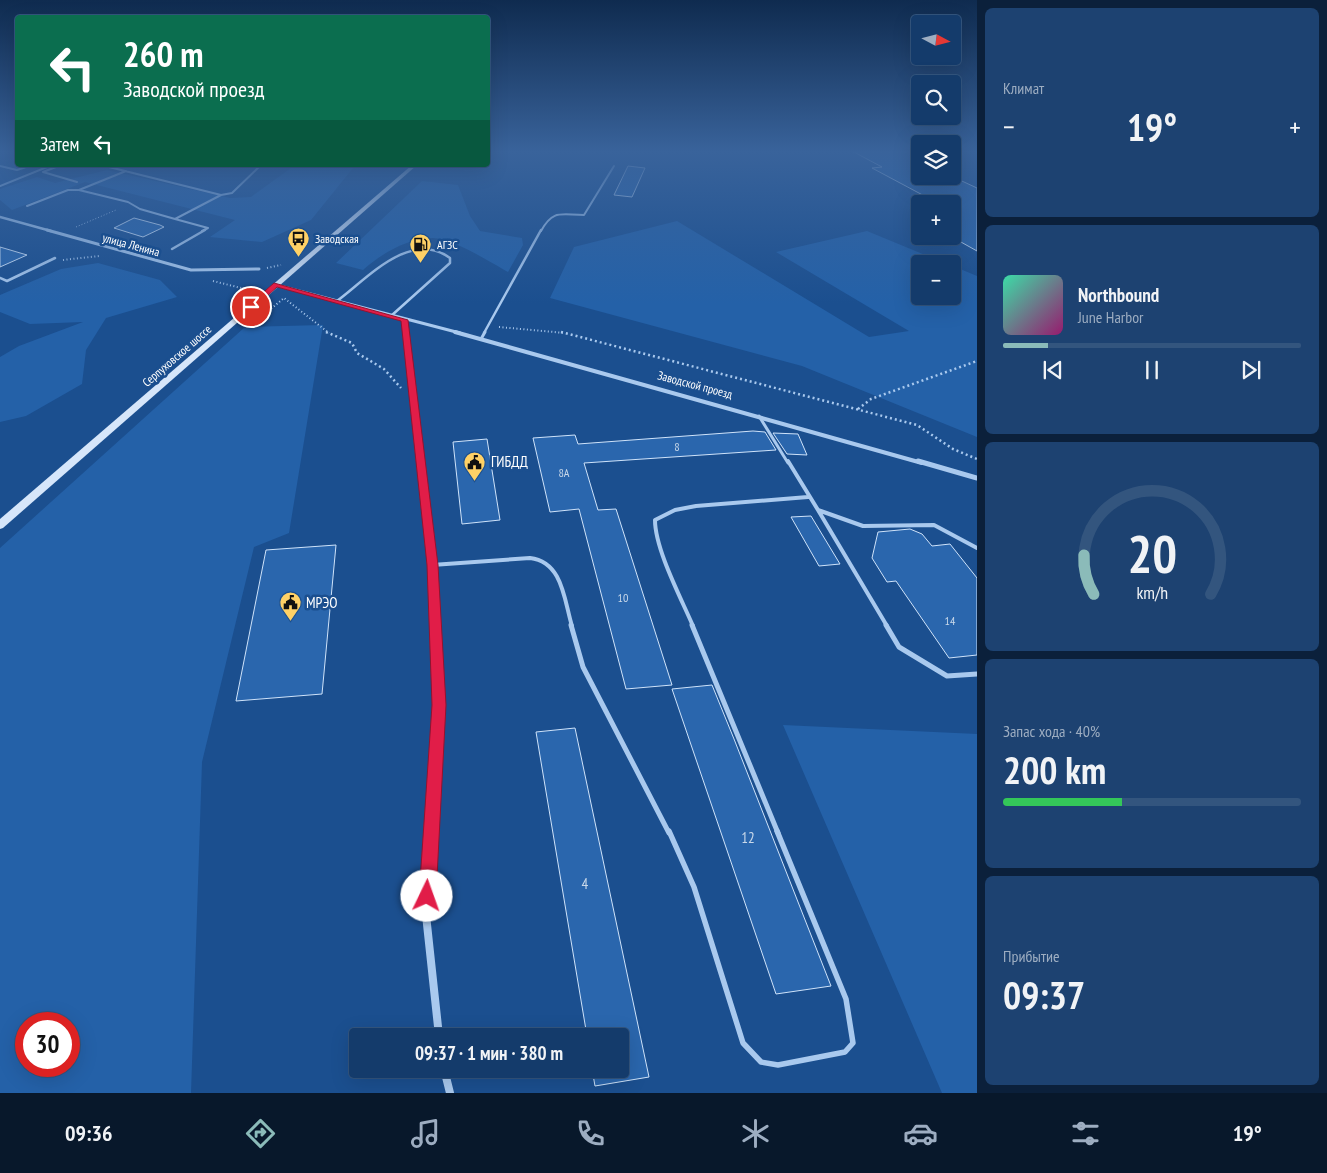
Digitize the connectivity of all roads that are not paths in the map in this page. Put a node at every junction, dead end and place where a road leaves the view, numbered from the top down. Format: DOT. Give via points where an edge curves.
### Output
graph roads {
  1 [pos="40,201"];
  2 [pos="120,201"];
  3 [pos="209,201"];
  4 [pos="373,201"];
  5 [pos="593,201"];
  6 [pos="27,206"];
  7 [pos="0,217"];
  8 [pos="175,219"];
  9 [pos="172,249"];
  10 [pos="55,258"];
  11 [pos="259,269"];
  12 [pos="0,278"];
  13 [pos="276,285"];
  14 [pos="337,301"];
  15 [pos="391,316"];
  16 [pos="404,320"];
  17 [pos="481,339"];
  18 [pos="759,416"];
  19 [pos="977,478"];
  20 [pos="808,497"];
  21 [pos="818,510"];
  22 [pos="0,525"];
  23 [pos="977,548"];
  24 [pos="432,565"];
  25 [pos="977,674"];
  26 [pos="438,1028"];
  27 [pos="446,1078"];
  28 [pos="450,1093"];
  1 -- 6 [label="lane"];
  2 -- 8 [label="lane"];
  3 -- 8 [label="lane"];
  4 -- 13 [label="main road, Серпуховское шоссе"];
  5 -- 17 [label="lane" via="584,215 548,218"];
  7 -- 11 [label="street, улица Ленина" via="191,270"];
  8 -- 9 [label="lane" via="208,228"];
  10 -- 12 [label="lane" via="7,281"];
  13 -- 14 [label="street, Заводской проезд"];
  13 -- 22 [label="main road, Серпуховское шоссе"];
  14 -- 15 [label="street, Заводской проезд"];
  14 -- 15 [label="lane" via="403,253 419,248 446,254 450,263"];
  15 -- 16 [label="street, Заводской проезд"];
  16 -- 17 [label="street, Заводской проезд"];
  16 -- 24 [label="street"];
  17 -- 18 [label="street, Заводской проезд"];
  18 -- 19 [label="street, Заводской проезд"];
  18 -- 20 [label="lane"];
  20 -- 21 [label="lane"];
  20 -- 24 [label="lane" via="675,510 655,520 655,530 846,1000 853,1043 845,1052 825,1058 778,1065 760,1062 743,1043 694,888 662,816 583,667 554,568 540,559 530,558"];
  21 -- 23 [label="lane" via="863,526 934,525"];
  21 -- 25 [label="lane" via="899,647 947,676"];
  24 -- 26 [label="street" via="439,705 426,915"];
  27 -- 28 [label="street"];
}
